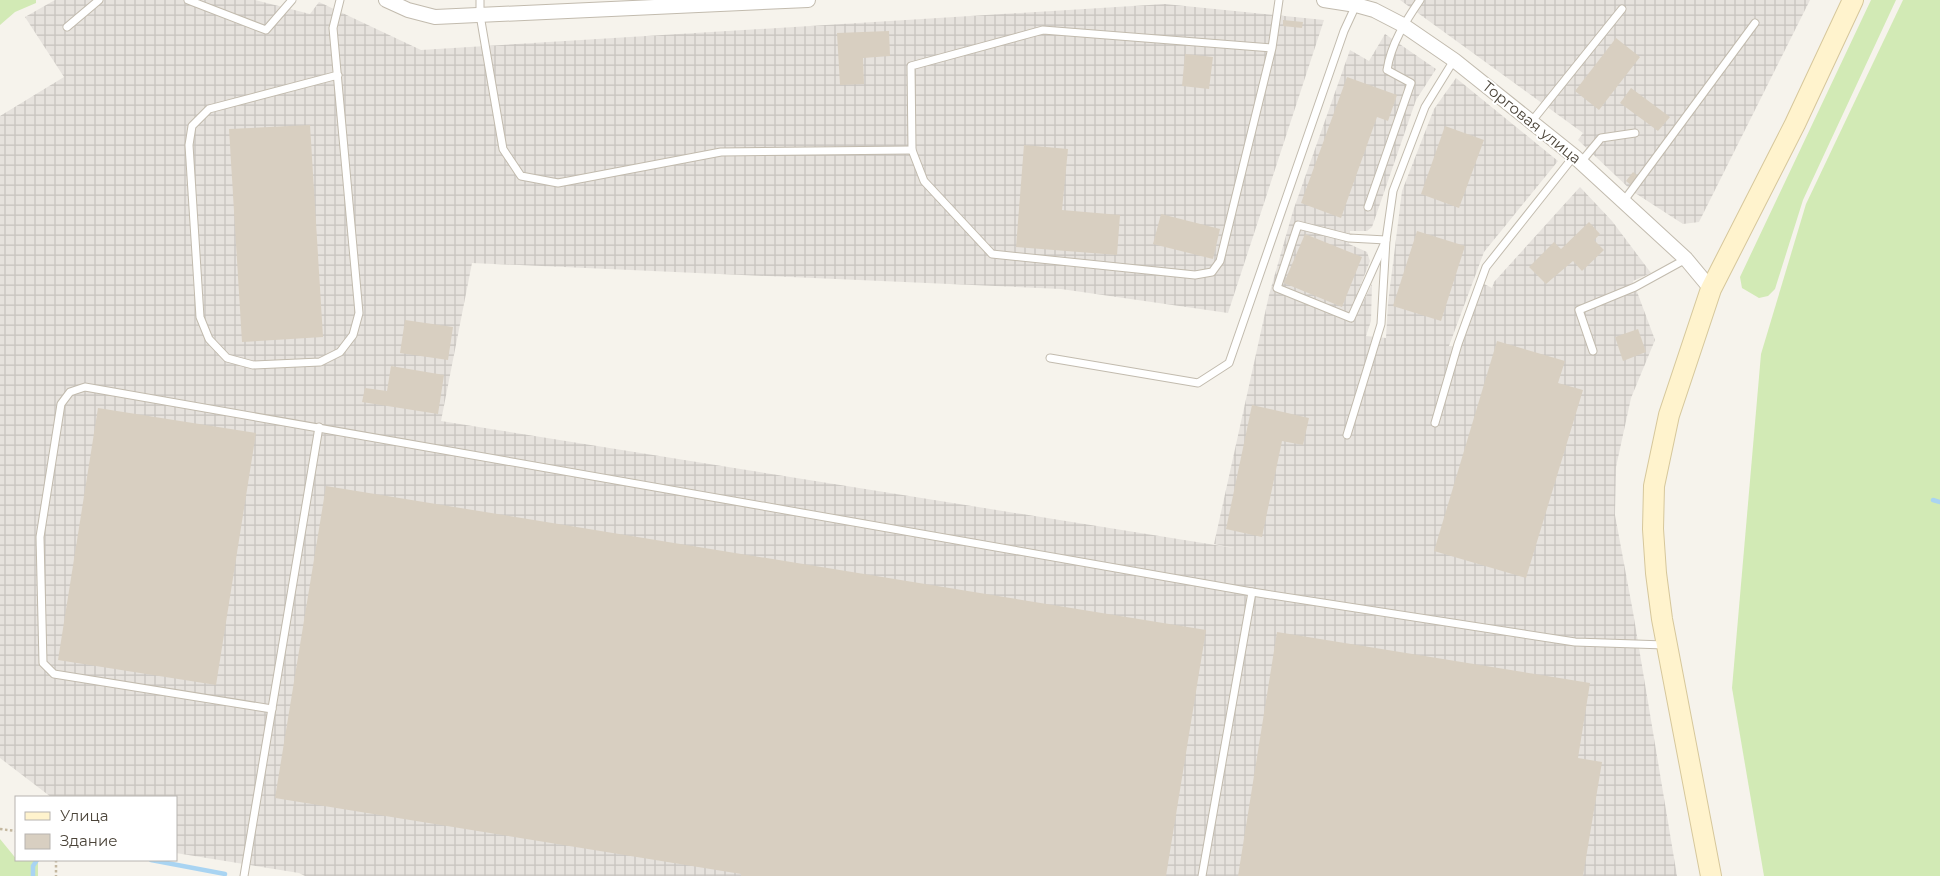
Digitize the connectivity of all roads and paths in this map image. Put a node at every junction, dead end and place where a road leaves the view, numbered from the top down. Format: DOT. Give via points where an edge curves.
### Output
graph roads {
  1 [pos="98,0"];
  2 [pos="188,0"];
  3 [pos="292,0"];
  4 [pos="340,0"];
  5 [pos="386,0"];
  6 [pos="480,0"];
  7 [pos="808,0"];
  8 [pos="1279,0"];
  9 [pos="1324,0"];
  10 [pos="1420,0"];
  11 [pos="1853,0"];
  12 [pos="1366,5"];
  13 [pos="1622,9"];
  14 [pos="480,15"];
  15 [pos="1755,23"];
  16 [pos="1403,25"];
  17 [pos="67,27"];
  18 [pos="1272,48"];
  19 [pos="1454,60"];
  20 [pos="338,75"];
  21 [pos="1532,121"];
  22 [pos="1635,133"];
  23 [pos="912,150"];
  24 [pos="1578,159"];
  25 [pos="1623,202"];
  26 [pos="1368,207"];
  27 [pos="1386,240"];
  28 [pos="1686,259"];
  29 [pos="1711,289"];
  30 [pos="1593,352"];
  31 [pos="1050,358"];
  32 [pos="1435,423"];
  33 [pos="319,427"];
  34 [pos="1347,435"];
  35 [pos="1252,592"];
  36 [pos="1668,645"];
  37 [pos="272,709"];
  38 [pos="0,829"];
  39 [pos="15,831"];
  40 [pos="56,861"];
  41 [pos="56,876"];
  42 [pos="244,876"];
  43 [pos="1202,876"];
  44 [pos="1711,876"];
  1 -- 17 [label="lane"];
  2 -- 3 [label="lane" via="266,30"];
  4 -- 20 [label="lane" via="333,28"];
  5 -- 14 [label="street" via="435,17"];
  6 -- 14 [label="lane"];
  7 -- 14 [label="street"];
  8 -- 18 [label="lane"];
  9 -- 12 [label="street, Торговая улица"];
  10 -- 16 [label="lane"];
  11 -- 29 [label="main road" via="1795,124"];
  12 -- 16 [label="street, Торговая улица"];
  12 -- 31 [label="lane" via="1344,31 1229,363 1198,382"];
  13 -- 21 [label="lane"];
  14 -- 23 [label="lane" via="502,149 521,176 558,182 721,152"];
  15 -- 25 [label="lane"];
  16 -- 19 [label="street, Торговая улица"];
  16 -- 26 [label="lane" via="1389,56 1387,70 1411,83"];
  18 -- 23 [label="lane" via="1043,30 911,66"];
  18 -- 23 [label="lane" via="1220,261 1212,272 1195,275 992,254 924,181"];
  19 -- 21 [label="street, Торговая улица"];
  19 -- 27 [label="lane" via="1425,107 1396,181"];
  20 -- 20 [label="lane" via="359,313 353,335 340,352 320,362 253,365 227,358 209,340 200,317 189,146 192,126 209,109"];
  21 -- 24 [label="street, Торговая улица"];
  22 -- 24 [label="lane" via="1601,138"];
  24 -- 25 [label="street, Торговая улица"];
  24 -- 32 [label="lane" via="1486,267 1458,344"];
  25 -- 28 [label="street, Торговая улица"];
  27 -- 27 [label="lane" via="1349,238 1298,225 1278,288 1351,318"];
  27 -- 34 [label="lane" via="1381,324"];
  28 -- 29 [label="street, Торговая улица"];
  28 -- 30 [label="lane" via="1635,287 1580,310"];
  29 -- 36 [label="main road" via="1669,415 1654,486 1656,573"];
  33 -- 35 [label="lane"];
  33 -- 37 [label="lane"];
  33 -- 37 [label="lane" via="85,388 70,392 61,404 40,537 43,663 54,674"];
  35 -- 36 [label="lane" via="1575,642"];
  35 -- 43 [label="lane"];
  36 -- 44 [label="main road"];
  37 -- 42 [label="lane"];
  38 -- 39 [label="path"];
  40 -- 41 [label="path"];
}
